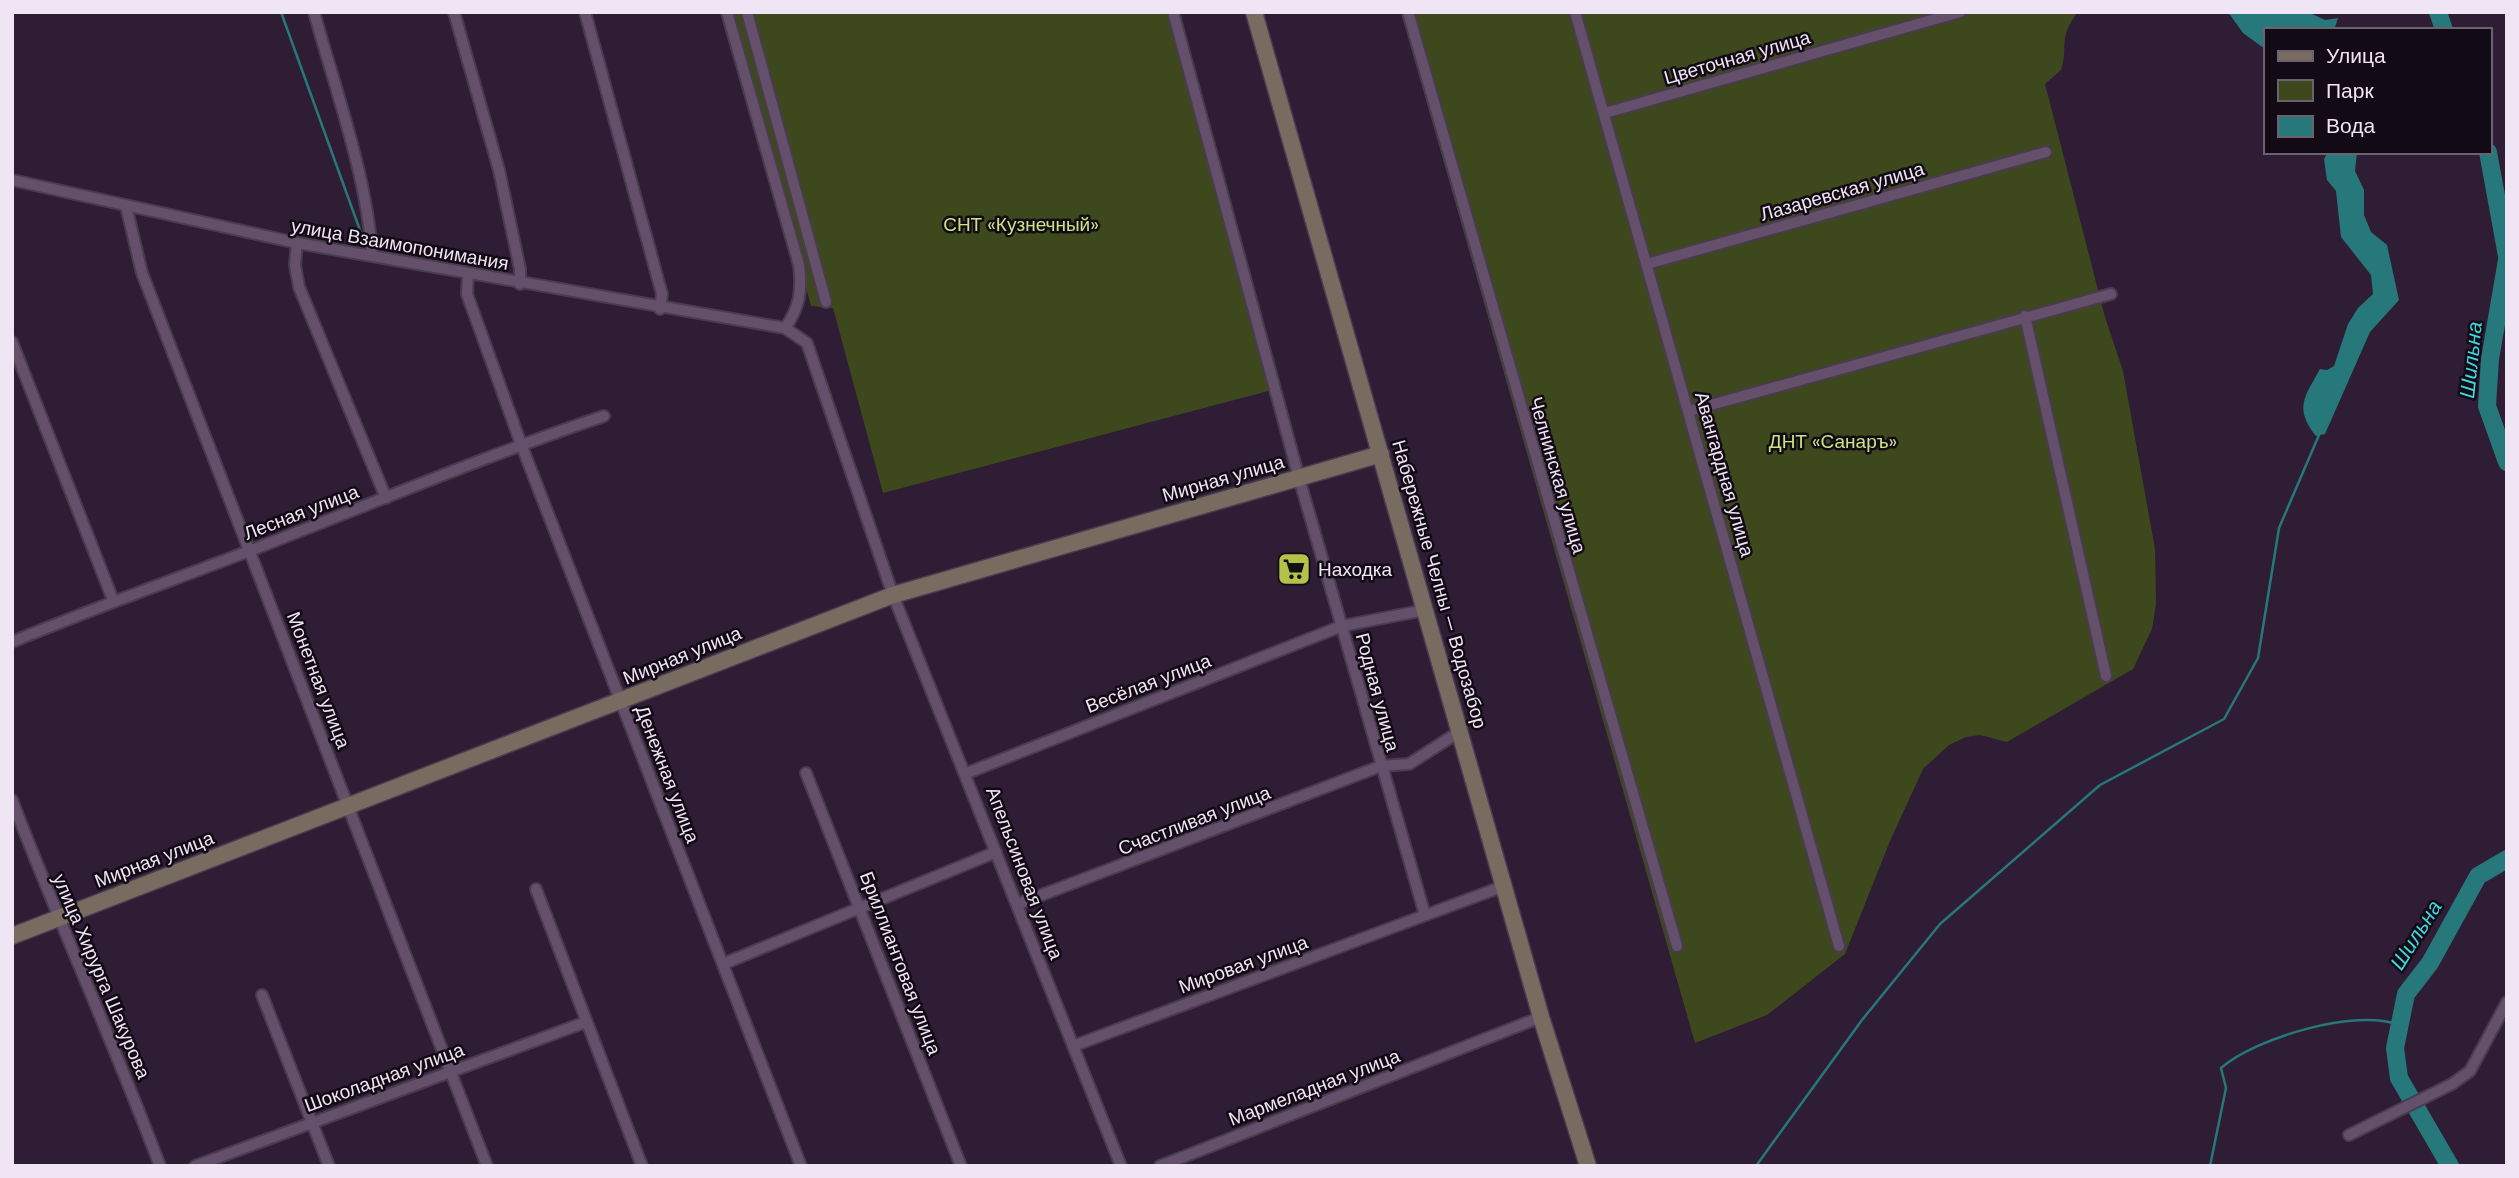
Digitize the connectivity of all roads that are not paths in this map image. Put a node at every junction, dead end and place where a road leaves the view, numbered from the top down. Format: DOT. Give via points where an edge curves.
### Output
graph roads {
  1 [pos="314,12"];
  2 [pos="454,12"];
  3 [pos="585,12"];
  4 [pos="727,12"];
  5 [pos="747,12"];
  6 [pos="1172,12"];
  7 [pos="1254,12"];
  8 [pos="1408,12"];
  9 [pos="1575,12"];
  10 [pos="1960,12"];
  11 [pos="1605,113"];
  12 [pos="2046,152"];
  13 [pos="12,180"];
  14 [pos="126,206"];
  15 [pos="297,243"];
  16 [pos="372,254"];
  17 [pos="1647,264"];
  18 [pos="468,274"];
  19 [pos="520,284"];
  20 [pos="2111,294"];
  21 [pos="826,302"];
  22 [pos="660,309"];
  23 [pos="2025,316"];
  24 [pos="785,328"];
  25 [pos="12,342"];
  26 [pos="1689,411"];
  27 [pos="604,416"];
  28 [pos="521,444"];
  29 [pos="1381,454"];
  30 [pos="1300,478"];
  31 [pos="386,498"];
  32 [pos="249,551"];
  33 [pos="893,595"];
  34 [pos="113,600"];
  35 [pos="1426,610"];
  36 [pos="1342,626"];
  37 [pos="12,642"];
  38 [pos="2106,676"];
  39 [pos="621,702"];
  40 [pos="1459,732"];
  41 [pos="1381,766"];
  42 [pos="967,772"];
  43 [pos="806,773"];
  44 [pos="12,800"];
  45 [pos="349,806"];
  46 [pos="996,852"];
  47 [pos="1504,886"];
  48 [pos="536,889"];
  49 [pos="1018,904"];
  50 [pos="861,907"];
  51 [pos="1425,915"];
  52 [pos="57,919"];
  53 [pos="12,936"];
  54 [pos="1677,946"];
  55 [pos="1839,946"];
  56 [pos="723,964"];
  57 [pos="262,995"];
  58 [pos="2507,1002"];
  59 [pos="1541,1017"];
  60 [pos="586,1022"];
  61 [pos="1073,1046"];
  62 [pos="450,1071"];
  63 [pos="312,1123"];
  64 [pos="2349,1135"];
  65 [pos="1584,1165"];
  66 [pos="160,1166"];
  67 [pos="195,1166"];
  68 [pos="329,1166"];
  69 [pos="487,1166"];
  70 [pos="642,1166"];
  71 [pos="801,1166"];
  72 [pos="961,1166"];
  73 [pos="1121,1166"];
  74 [pos="1160,1166"];
  1 -- 16 [label="street" via="365,202"];
  2 -- 19 [label="street" via="499,170"];
  3 -- 22 [label="street" via="662,294"];
  4 -- 24 [label="street" via="799,265 797,311"];
  5 -- 21 [label="street"];
  6 -- 30 [label="street, Родная улица"];
  7 -- 29 [label="street, Набережные Челны — Водозабор"];
  8 -- 54 [label="street, Челнинская улица"];
  9 -- 11 [label="street, Авангардная улица"];
  10 -- 11 [label="street, Цветочная улица"];
  11 -- 17 [label="street, Авангардная улица"];
  12 -- 17 [label="street, Лазаревская улица"];
  13 -- 14 [label="street, улица Взаимопонимания"];
  14 -- 15 [label="street, улица Взаимопонимания"];
  14 -- 32 [label="street, Монетная улица" via="142,273"];
  15 -- 16 [label="street, улица Взаимопонимания"];
  15 -- 31 [label="street" via="299,287"];
  16 -- 18 [label="street, улица Взаимопонимания"];
  17 -- 26 [label="street, Авангардная улица"];
  18 -- 19 [label="street, улица Взаимопонимания"];
  18 -- 28 [label="street, Денежная улица" via="467,294"];
  19 -- 22 [label="street, улица Взаимопонимания"];
  20 -- 23 [label="street"];
  22 -- 24 [label="street, улица Взаимопонимания"];
  23 -- 26 [label="street"];
  23 -- 38 [label="street"];
  24 -- 33 [label="street, Апельсиновая улица" via="807,343"];
  25 -- 34 [label="street"];
  26 -- 55 [label="street, Авангардная улица"];
  27 -- 28 [label="street, Лесная улица"];
  28 -- 31 [label="street, Лесная улица"];
  28 -- 39 [label="street, Денежная улица"];
  29 -- 30 [label="street, Мирная улица"];
  29 -- 35 [label="street, Набережные Челны — Водозабор"];
  30 -- 33 [label="street, Мирная улица"];
  30 -- 36 [label="street, Родная улица"];
  31 -- 32 [label="street, Лесная улица"];
  32 -- 34 [label="street, Лесная улица"];
  32 -- 45 [label="street, Монетная улица"];
  33 -- 39 [label="street, Мирная улица"];
  33 -- 42 [label="street, Апельсиновая улица"];
  34 -- 37 [label="street, Лесная улица"];
  35 -- 36 [label="street, Весёлая улица"];
  35 -- 40 [label="street, Набережные Челны — Водозабор"];
  36 -- 41 [label="street, Родная улица"];
  36 -- 42 [label="street, Весёлая улица"];
  39 -- 45 [label="street, Мирная улица"];
  39 -- 56 [label="street, Денежная улица"];
  40 -- 41 [label="street, Счастливая улица" via="1409,764"];
  40 -- 47 [label="street, Набережные Челны — Водозабор"];
  41 -- 49 [label="street, Счастливая улица"];
  41 -- 51 [label="street, Родная улица"];
  42 -- 46 [label="street, Апельсиновая улица"];
  43 -- 50 [label="street, Бриллиантовая улица"];
  44 -- 52 [label="street, улица Хирурга Шакурова"];
  45 -- 52 [label="street, Мирная улица"];
  45 -- 62 [label="street, Монетная улица"];
  46 -- 49 [label="street, Апельсиновая улица"];
  46 -- 50 [label="street"];
  47 -- 51 [label="street, Мировая улица"];
  47 -- 59 [label="street, Набережные Челны — Водозабор"];
  48 -- 60 [label="street"];
  49 -- 61 [label="street, Апельсиновая улица"];
  50 -- 56 [label="street"];
  50 -- 72 [label="street, Бриллиантовая улица"];
  51 -- 61 [label="street, Мировая улица"];
  52 -- 53 [label="street, Мирная улица"];
  52 -- 66 [label="street, улица Хирурга Шакурова" via="124,1070"];
  56 -- 71 [label="street, Денежная улица"];
  57 -- 63 [label="street"];
  58 -- 64 [label="street" via="2470,1070"];
  59 -- 65 [label="street, Набережные Челны — Водозабор"];
  59 -- 74 [label="street, Мармеладная улица"];
  60 -- 62 [label="street, Шоколадная улица"];
  60 -- 70 [label="street"];
  61 -- 73 [label="street, Апельсиновая улица"];
  62 -- 63 [label="street, Шоколадная улица"];
  62 -- 69 [label="street, Монетная улица"];
  63 -- 67 [label="street, Шоколадная улица"];
  63 -- 68 [label="street"];
}
